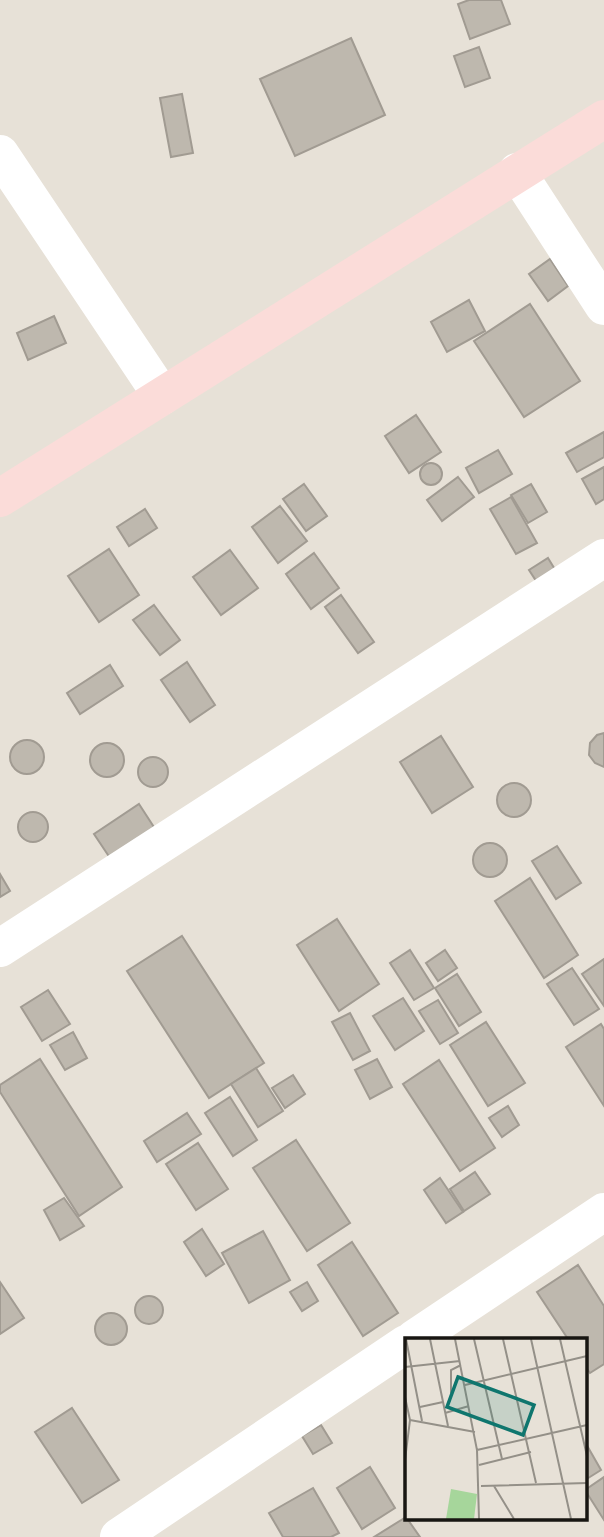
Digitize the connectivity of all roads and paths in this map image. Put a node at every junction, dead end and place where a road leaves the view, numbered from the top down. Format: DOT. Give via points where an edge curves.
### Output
graph roads {
  1 [pos="604,119"];
  2 [pos="0,154"];
  3 [pos="517,172"];
  4 [pos="604,306"];
  5 [pos="162,396"];
  6 [pos="0,498"];
  7 [pos="604,558"];
  8 [pos="0,948"];
  9 [pos="604,1212"];
  10 [pos="415,1338"];
  11 [pos="405,1345"];
  12 [pos="119,1537"];
  1 -- 3 [label="street"];
  2 -- 5 [label="street"];
  3 -- 4 [label="street"];
  3 -- 5 [label="street"];
  5 -- 6 [label="street"];
  7 -- 8 [label="street"];
  9 -- 10 [label="street"];
  11 -- 12 [label="street"];
}
